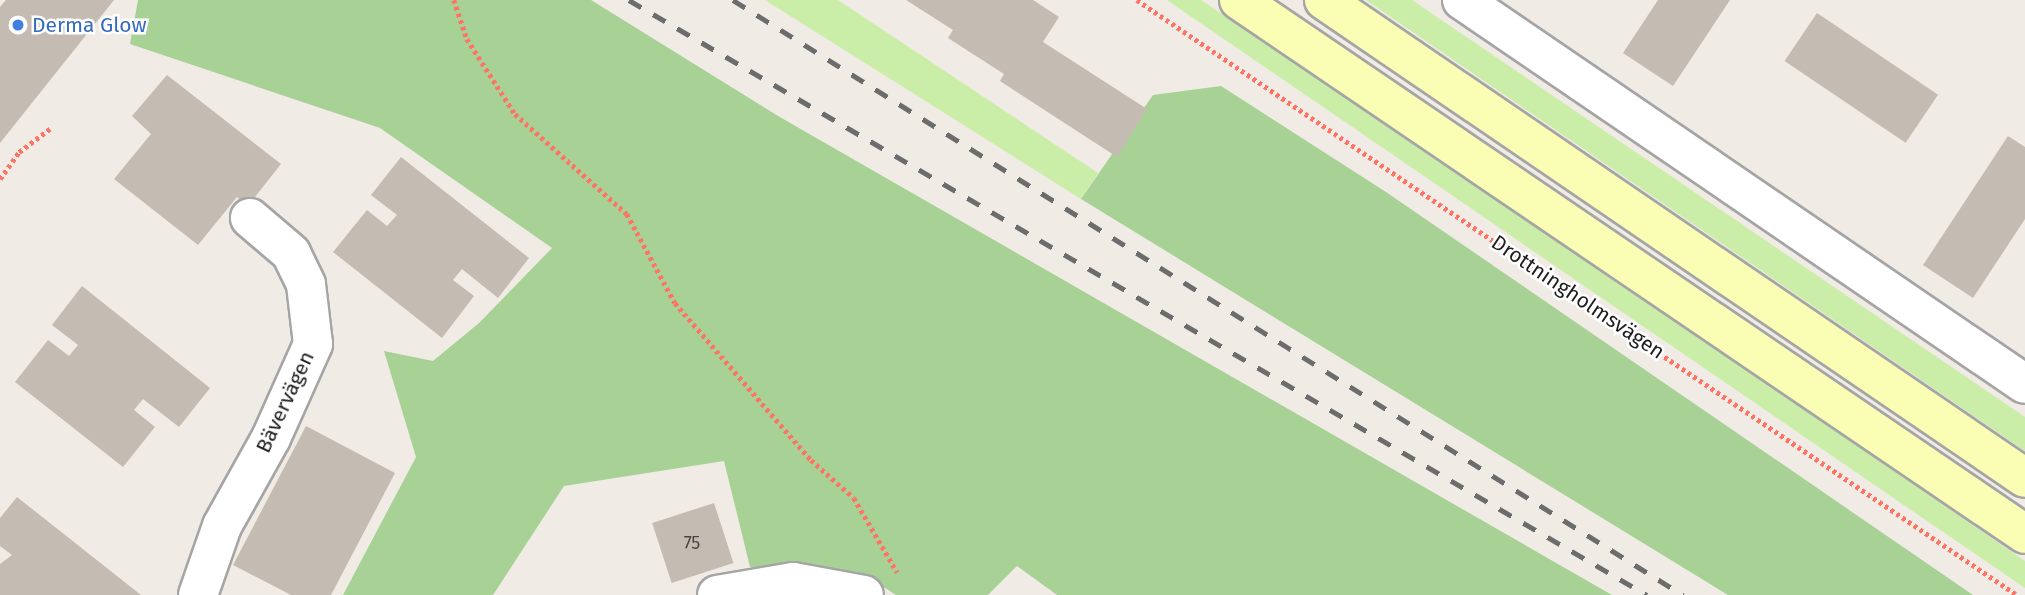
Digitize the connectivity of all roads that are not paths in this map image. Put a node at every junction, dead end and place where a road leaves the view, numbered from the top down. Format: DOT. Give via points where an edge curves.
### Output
graph roads {
  1 [pos="1239,0"];
  2 [pos="1324,0"];
  3 [pos="1462,0"];
  4 [pos="250,218"];
  5 [pos="2025,384"];
  6 [pos="2025,478"];
  7 [pos="2025,534"];
  8 [pos="198,595"];
  9 [pos="717,595"];
  10 [pos="864,595"];
  1 -- 7 [label="main road"];
  2 -- 6 [label="main road"];
  3 -- 5 [label="street"];
  4 -- 8 [label="street, Bävervägen" via="291,253 306,284 313,344 271,438 222,526"];
  9 -- 10 [label="street" via="793,582"];
}
